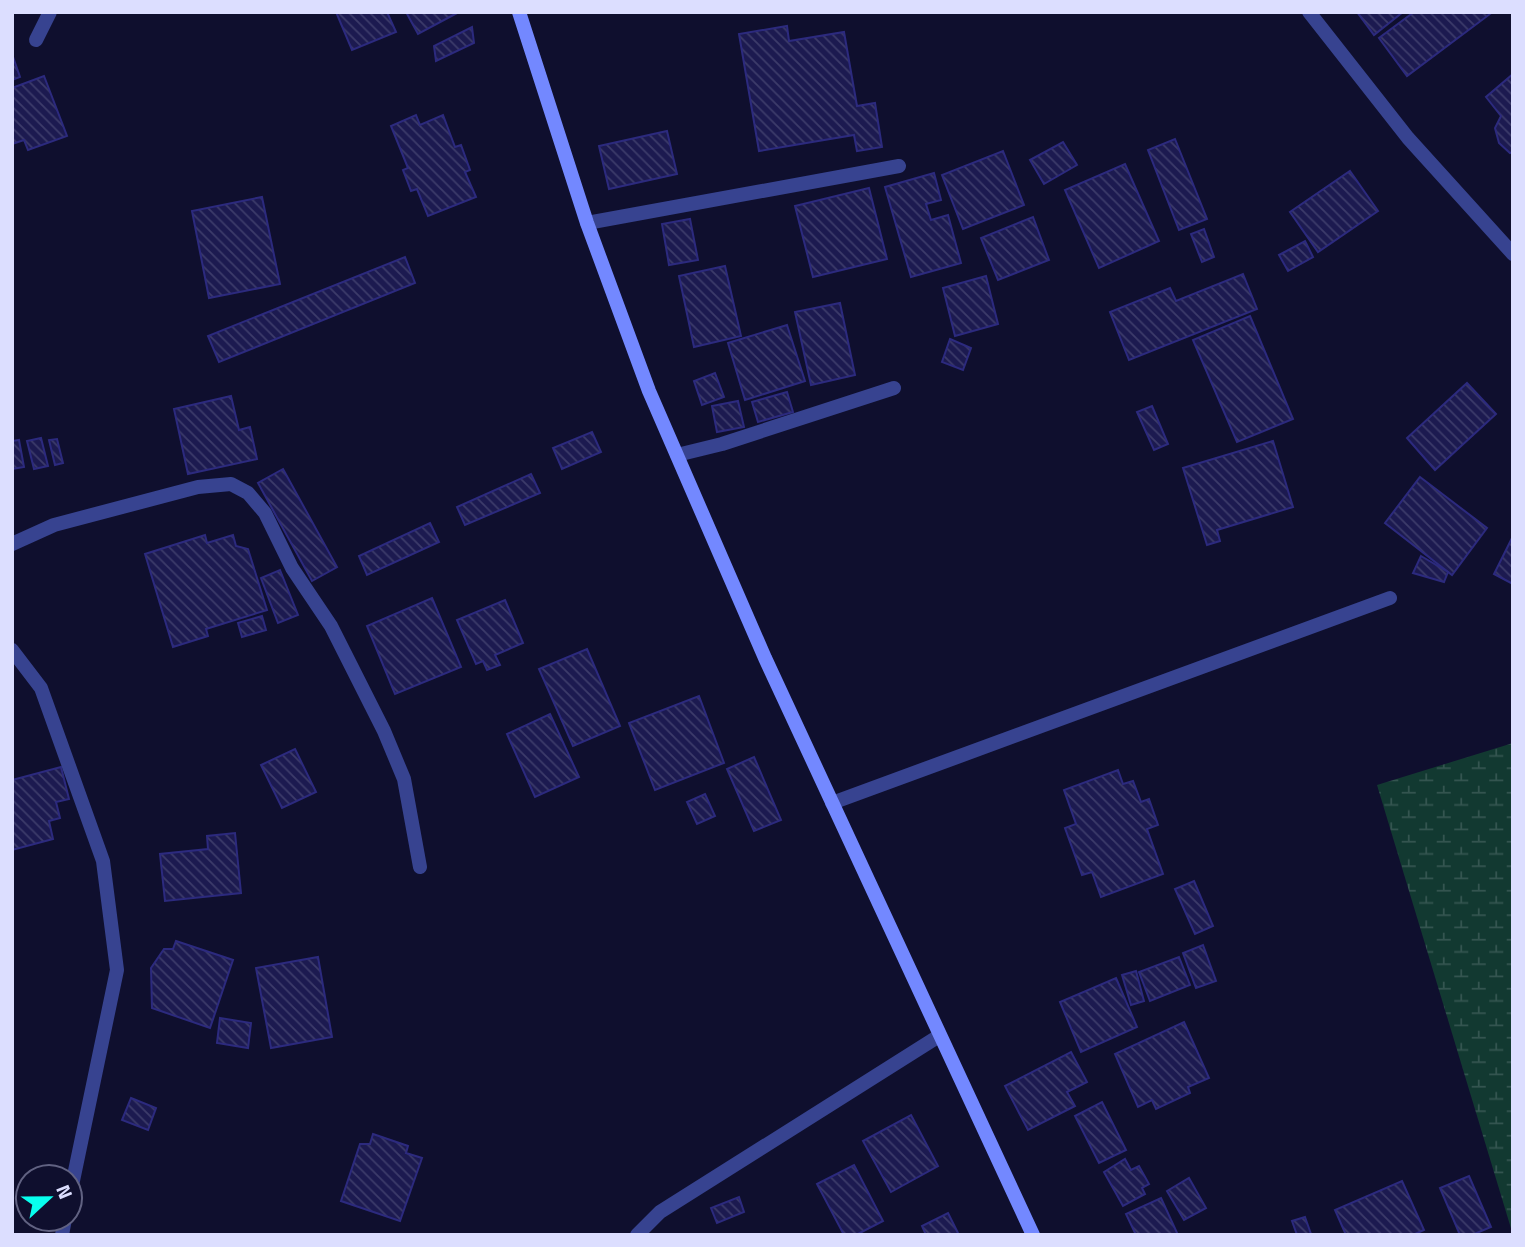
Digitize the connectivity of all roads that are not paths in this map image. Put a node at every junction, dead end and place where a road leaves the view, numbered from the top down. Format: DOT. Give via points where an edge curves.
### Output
graph roads {
  1 [pos="50,12"];
  2 [pos="519,12"];
  3 [pos="1309,12"];
  4 [pos="36,40"];
  5 [pos="899,166"];
  6 [pos="587,223"];
  7 [pos="1513,254"];
  8 [pos="894,388"];
  9 [pos="677,455"];
  10 [pos="12,544"];
  11 [pos="1390,598"];
  12 [pos="12,650"];
  13 [pos="832,803"];
  14 [pos="421,867"];
  15 [pos="939,1036"];
  16 [pos="77,1163"];
  17 [pos="637,1235"];
  18 [pos="1033,1235"];
  1 -- 4 [label="street"];
  2 -- 6 [label="street"];
  3 -- 7 [label="street" via="1408,138"];
  5 -- 6 [label="street"];
  6 -- 9 [label="street"];
  8 -- 9 [label="street"];
  9 -- 13 [label="street"];
  10 -- 14 [label="street" via="54,525 198,487 232,484 247,493 265,513 292,568 331,626 384,731 404,779"];
  11 -- 13 [label="street"];
  12 -- 16 [label="street" via="41,688 103,861 117,970"];
  13 -- 15 [label="street"];
  15 -- 17 [label="street" via="660,1212"];
  15 -- 18 [label="street"];
}
